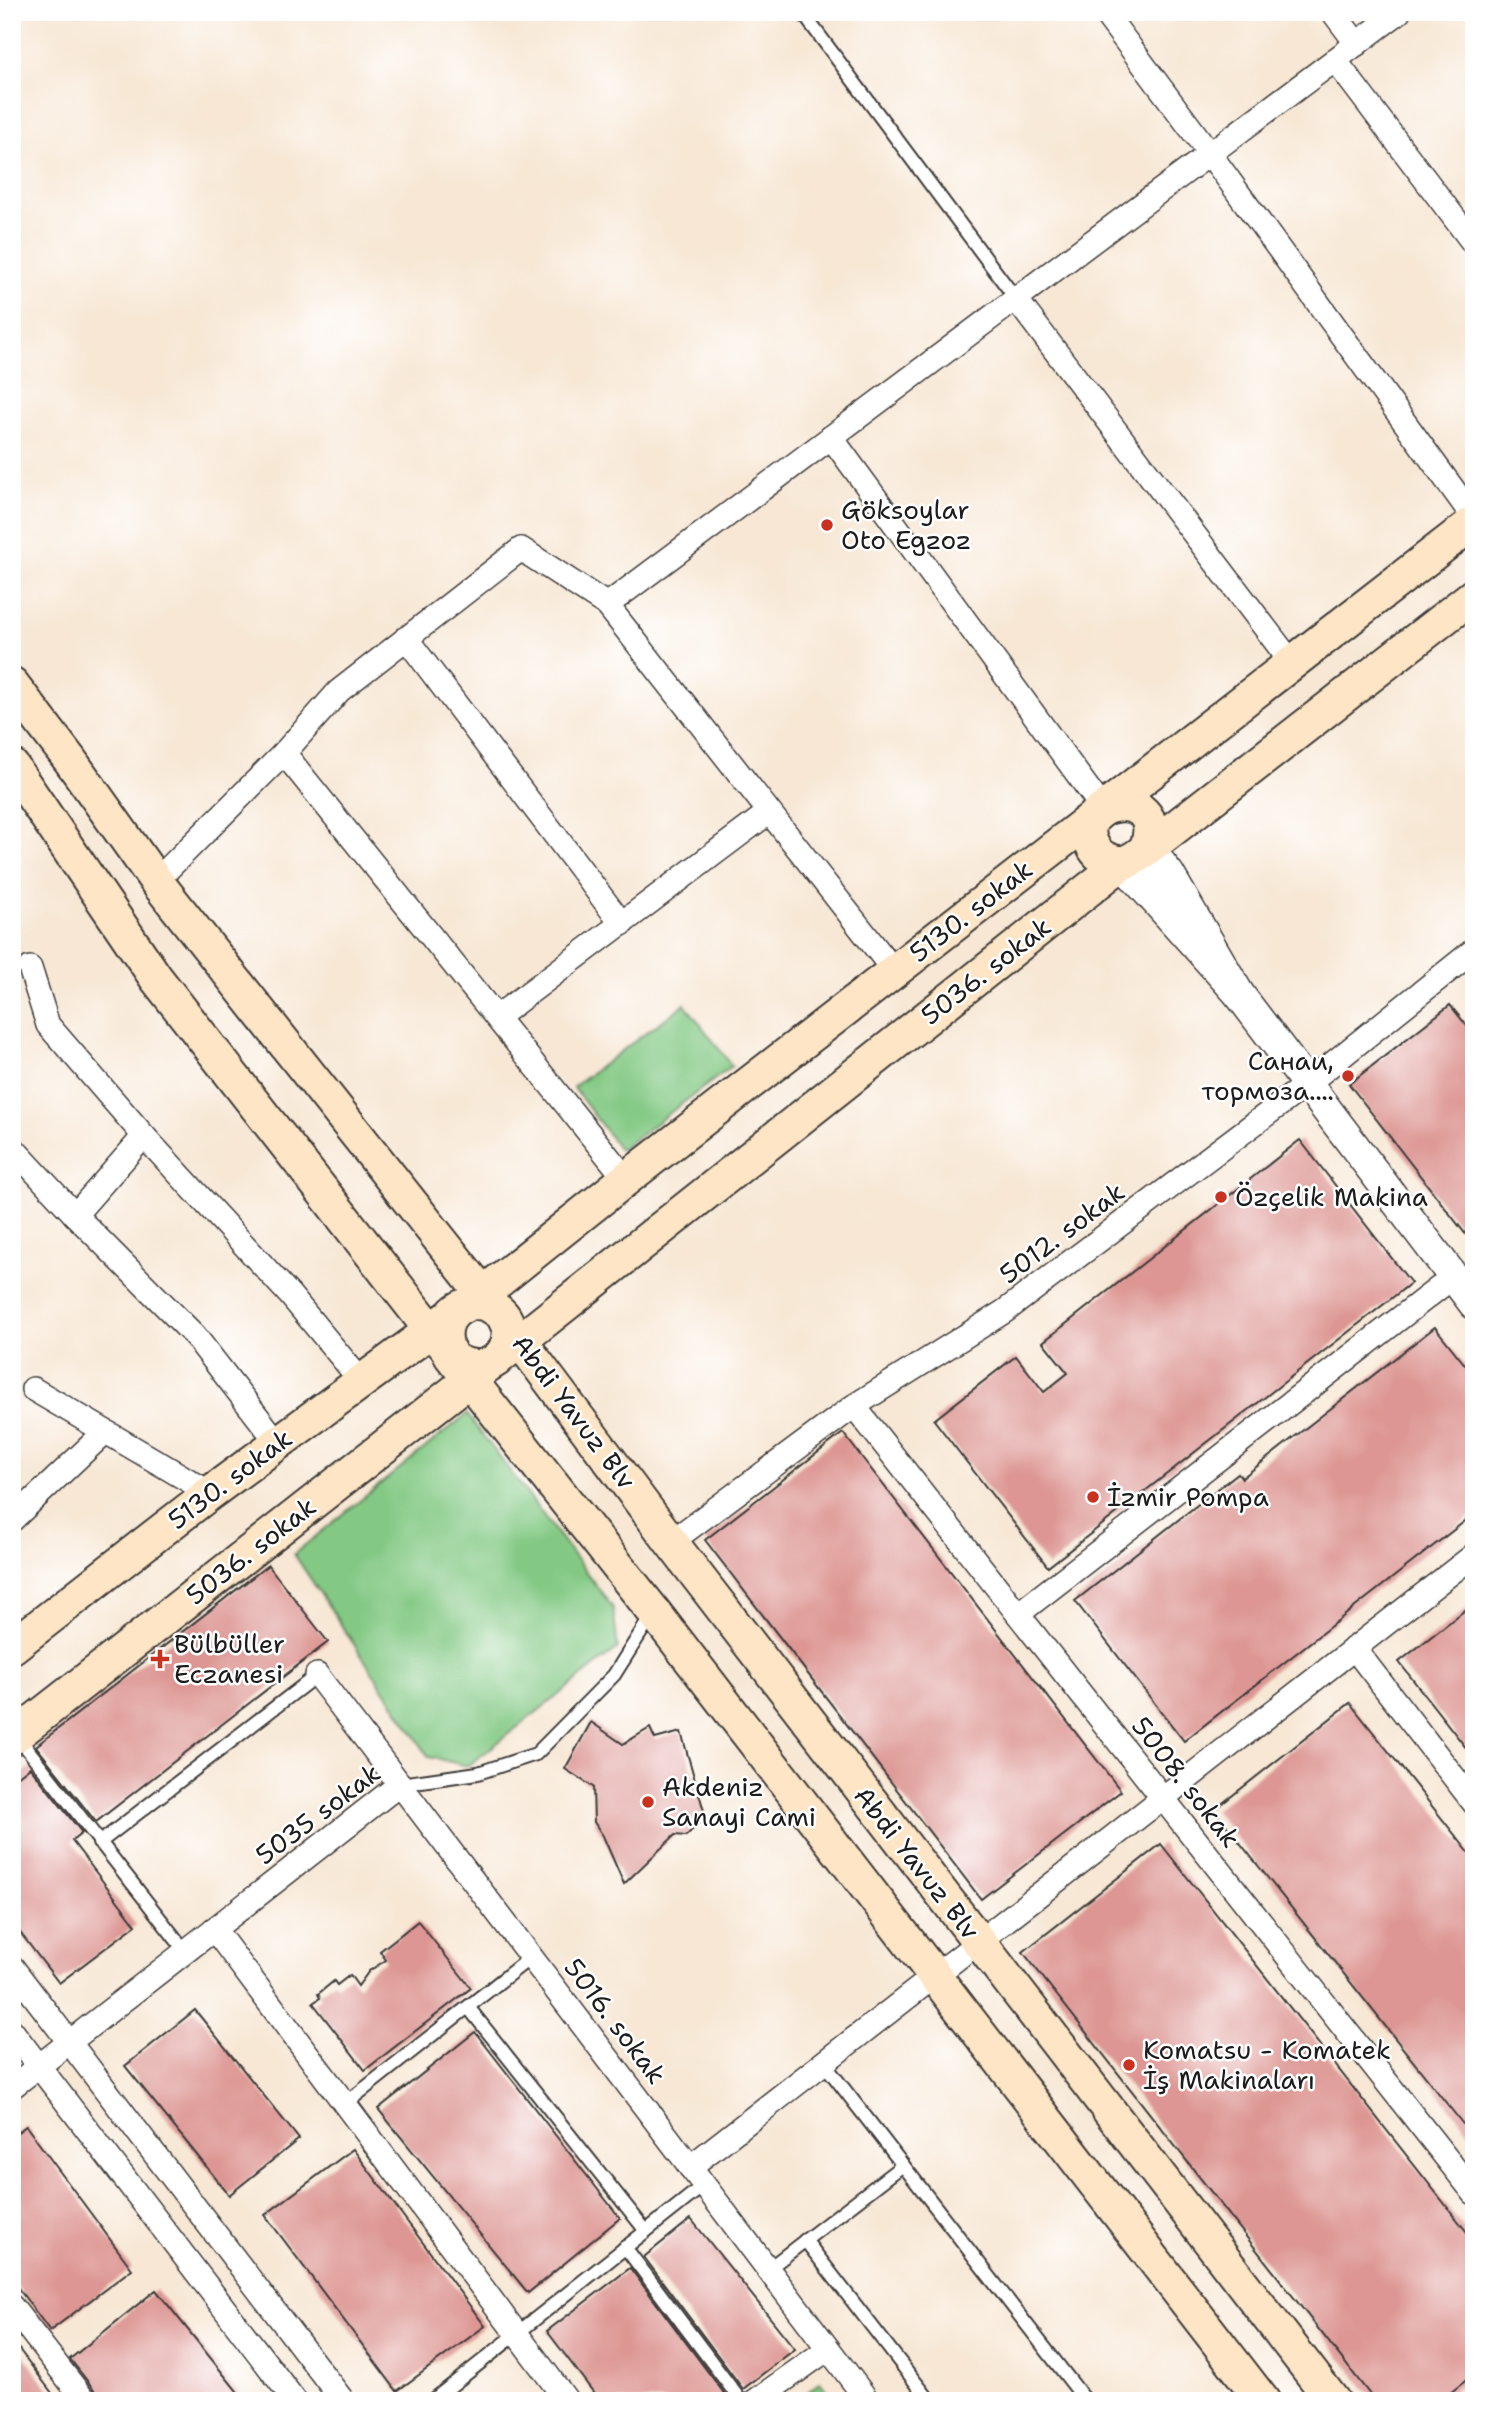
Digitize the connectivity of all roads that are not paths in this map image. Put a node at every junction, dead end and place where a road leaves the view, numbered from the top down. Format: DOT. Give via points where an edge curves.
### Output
graph roads {
  1 [pos="802,12"];
  2 [pos="1104,12"];
  3 [pos="1333,12"];
  4 [pos="1399,12"];
  5 [pos="1357,44"];
  6 [pos="1335,60"];
  7 [pos="1210,154"];
  8 [pos="1474,244"];
  9 [pos="1016,299"];
  10 [pos="831,437"];
  11 [pos="1474,520"];
  12 [pos="1474,595"];
  13 [pos="607,605"];
  14 [pos="406,638"];
  15 [pos="1291,662"];
  16 [pos="12,684"];
  17 [pos="284,753"];
  18 [pos="17,780"];
  19 [pos="1103,809"];
  20 [pos="768,814"];
  21 [pos="1134,855"];
  22 [pos="156,881"];
  23 [pos="622,923"];
  24 [pos="1474,950"];
  25 [pos="30,968"];
  26 [pos="894,971"];
  27 [pos="497,1017"];
  28 [pos="1307,1084"];
  29 [pos="144,1136"];
  30 [pos="12,1147"];
  31 [pos="626,1179"];
  32 [pos="75,1215"];
  33 [pos="1453,1277"];
  34 [pos="1474,1304"];
  35 [pos="477,1335"];
  36 [pos="361,1381"];
  37 [pos="33,1389"];
  38 [pos="855,1406"];
  39 [pos="105,1432"];
  40 [pos="278,1443"];
  41 [pos="210,1493"];
  42 [pos="12,1520"];
  43 [pos="671,1542"];
  44 [pos="1474,1555"];
  45 [pos="654,1612"];
  46 [pos="1018,1614"];
  47 [pos="12,1647"];
  48 [pos="1354,1648"];
  49 [pos="317,1675"];
  50 [pos="14,1736"];
  51 [pos="400,1784"];
  52 [pos="1162,1797"];
  53 [pos="1474,1803"];
  54 [pos="99,1843"];
  55 [pos="214,1929"];
  56 [pos="977,1941"];
  57 [pos="186,1952"];
  58 [pos="531,1958"];
  59 [pos="12,1967"];
  60 [pos="935,1974"];
  61 [pos="468,2007"];
  62 [pos="12,2031"];
  63 [pos="69,2042"];
  64 [pos="823,2062"];
  65 [pos="39,2066"];
  66 [pos="12,2087"];
  67 [pos="345,2104"];
  68 [pos="904,2165"];
  69 [pos="697,2176"];
  70 [pos="1474,2193"];
  71 [pos="646,2231"];
  72 [pos="806,2240"];
  73 [pos="625,2247"];
  74 [pos="768,2269"];
  75 [pos="12,2307"];
  76 [pos="517,2333"];
  77 [pos="828,2349"];
  78 [pos="85,2401"];
  79 [pos="295,2401"];
  80 [pos="343,2401"];
  81 [pos="432,2401"];
  82 [pos="567,2401"];
  83 [pos="741,2401"];
  84 [pos="755,2401"];
  85 [pos="868,2401"];
  86 [pos="930,2401"];
  87 [pos="1086,2401"];
  88 [pos="1263,2401"];
  89 [pos="1333,2401"];
  1 -- 9 [label="lane"];
  2 -- 7 [label="street"];
  3 -- 5 [label="street"];
  4 -- 5 [label="street"];
  5 -- 6 [label="street"];
  6 -- 7 [label="street"];
  6 -- 8 [label="street"];
  7 -- 9 [label="street"];
  7 -- 11 [label="street"];
  9 -- 10 [label="street"];
  9 -- 15 [label="street"];
  10 -- 13 [label="street"];
  10 -- 19 [label="street"];
  11 -- 15 [label="main road, 5130. sokak"];
  12 -- 21 [label="main road, 5036. sokak"];
  13 -- 14 [label="street" via="521,549"];
  13 -- 20 [label="street"];
  14 -- 17 [label="street" via="340,691"];
  14 -- 23 [label="street"];
  15 -- 19 [label="main road, 5130. sokak"];
  16 -- 22 [label="main road"];
  17 -- 22 [label="street"];
  17 -- 27 [label="street"];
  18 -- 35 [label="main road" via="156,978"];
  19 -- 21 [label="main road" via="1093,820 1090,835 1095,850 1107,860"];
  19 -- 21 [label="main road" via="1118,803 1133,806 1145,816 1150,831"];
  19 -- 26 [label="main road, 5130. sokak"];
  20 -- 23 [label="street"];
  20 -- 26 [label="street"];
  21 -- 28 [label="street"];
  21 -- 35 [label="main road, 5036. sokak"];
  22 -- 35 [label="main road"];
  23 -- 27 [label="street"];
  24 -- 28 [label="street, 5012. sokak"];
  25 -- 29 [label="street" via="48,1025"];
  26 -- 31 [label="main road, 5130. sokak"];
  27 -- 31 [label="street"];
  28 -- 33 [label="street"];
  28 -- 38 [label="street, 5012. sokak" via="1005,1311"];
  29 -- 32 [label="street"];
  29 -- 36 [label="street" via="290,1295"];
  30 -- 32 [label="street"];
  31 -- 35 [label="main road, 5130. sokak"];
  32 -- 40 [label="street" via="195,1336"];
  33 -- 34 [label="street"];
  33 -- 46 [label="street"];
  35 -- 36 [label="main road, 5130. sokak"];
  35 -- 43 [label="main road, Abdi Yavuz Blv"];
  35 -- 45 [label="main road"];
  35 -- 50 [label="main road, 5036. sokak"];
  36 -- 40 [label="main road, 5130. sokak"];
  37 -- 39 [label="street"];
  38 -- 43 [label="street, 5012. sokak"];
  38 -- 46 [label="street, 5008. sokak"];
  39 -- 41 [label="street"];
  39 -- 42 [label="street"];
  40 -- 41 [label="main road, 5130. sokak"];
  41 -- 47 [label="main road, 5130. sokak"];
  43 -- 56 [label="main road, Abdi Yavuz Blv"];
  44 -- 48 [label="street"];
  45 -- 51 [label="lane, 5035 sokak" via="614,1675 536,1754 478,1773"];
  45 -- 60 [label="main road"];
  46 -- 52 [label="street, 5008. sokak"];
  48 -- 52 [label="street"];
  48 -- 53 [label="street"];
  49 -- 51 [label="street, 5016. sokak"];
  49 -- 54 [label="lane"];
  50 -- 54 [label="lane"];
  51 -- 55 [label="street, 5035 sokak"];
  51 -- 58 [label="street, 5016. sokak"];
  52 -- 56 [label="street"];
  52 -- 70 [label="street, 5008. sokak"];
  54 -- 57 [label="lane"];
  55 -- 57 [label="street, 5035 sokak"];
  55 -- 67 [label="street"];
  56 -- 60 [label="street"];
  56 -- 89 [label="main road, Abdi Yavuz Blv"];
  57 -- 63 [label="street, 5035 sokak"];
  58 -- 61 [label="lane"];
  58 -- 69 [label="street, 5016. sokak"];
  59 -- 63 [label="street"];
  60 -- 64 [label="street"];
  60 -- 88 [label="main road"];
  61 -- 67 [label="lane"];
  61 -- 71 [label="lane"];
  62 -- 65 [label="street"];
  63 -- 65 [label="street, 5035 sokak"];
  63 -- 80 [label="street"];
  64 -- 68 [label="lane"];
  64 -- 69 [label="street"];
  65 -- 66 [label="street, 5035 sokak"];
  65 -- 79 [label="street"];
  67 -- 76 [label="street"];
  68 -- 72 [label="lane"];
  68 -- 87 [label="lane"];
  69 -- 71 [label="lane"];
  69 -- 74 [label="street, 5016. sokak"];
  71 -- 73 [label="lane"];
  72 -- 74 [label="lane"];
  72 -- 86 [label="lane"];
  73 -- 76 [label="lane"];
  73 -- 83 [label="lane"];
  74 -- 77 [label="street, 5016. sokak"];
  75 -- 78 [label="street"];
  76 -- 81 [label="lane"];
  76 -- 82 [label="street"];
  77 -- 84 [label="street"];
  77 -- 85 [label="street, 5016. sokak"];
}
